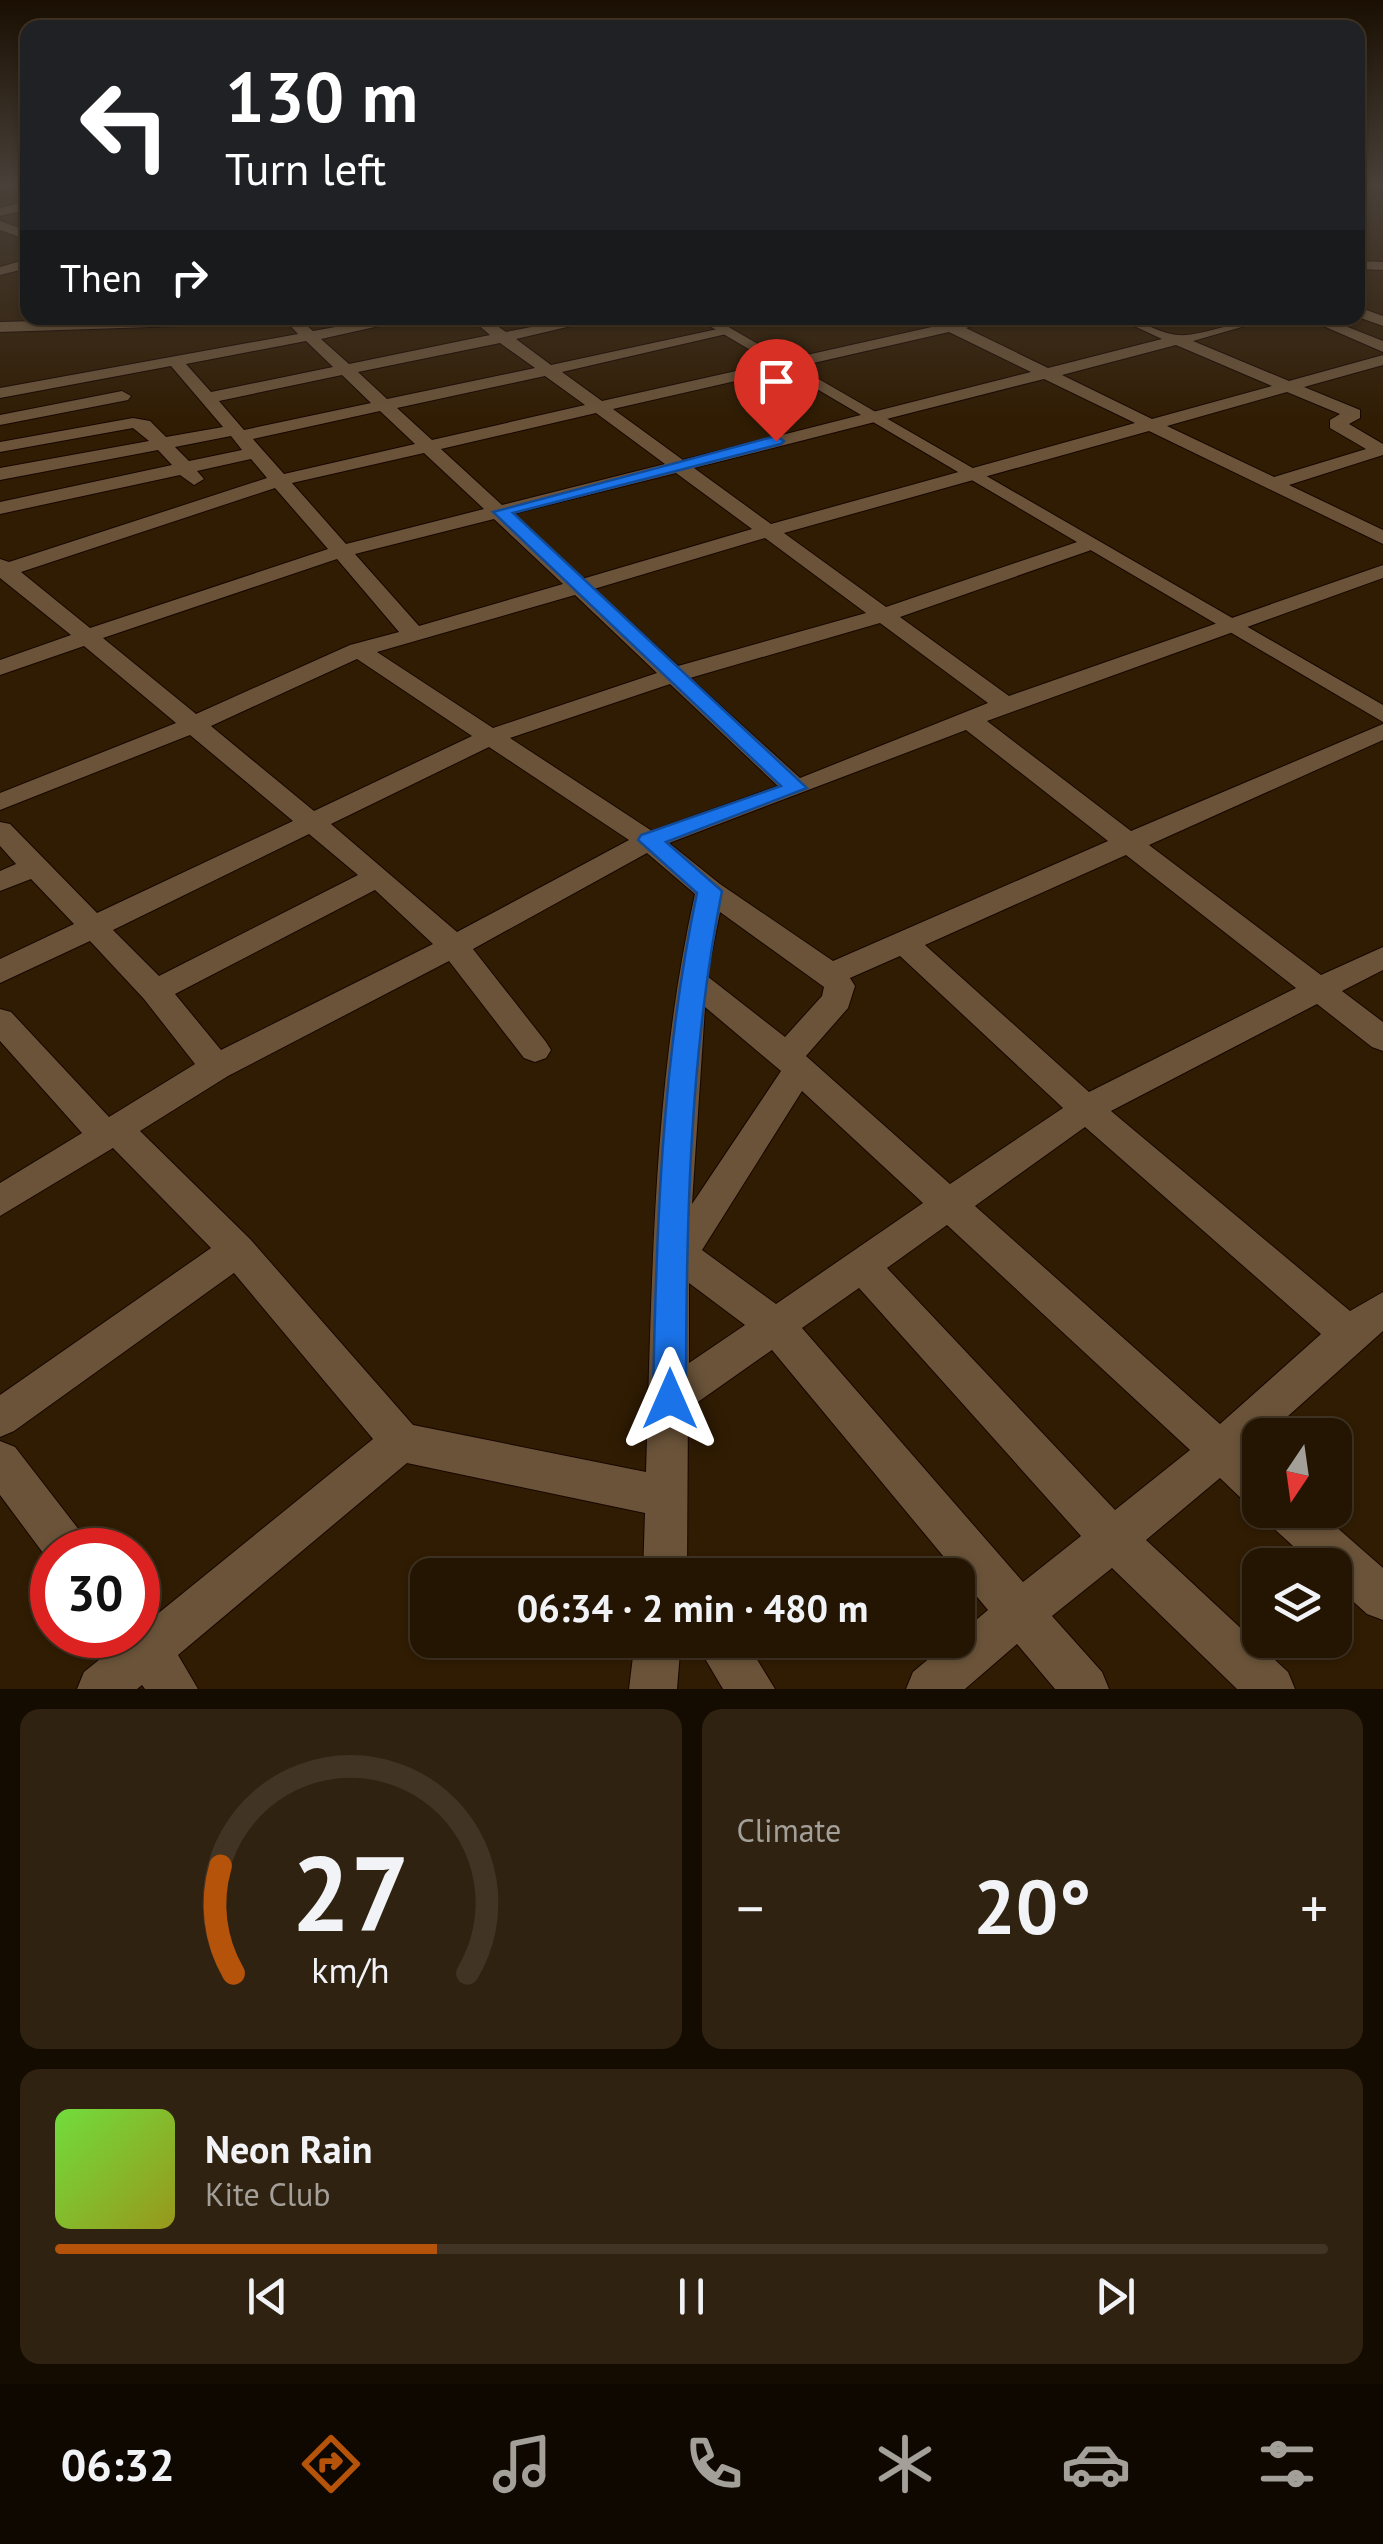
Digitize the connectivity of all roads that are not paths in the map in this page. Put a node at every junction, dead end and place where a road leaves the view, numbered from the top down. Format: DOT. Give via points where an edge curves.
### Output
graph roads {
  1 [pos="45,325"];
  2 [pos="297,325"];
  3 [pos="369,325"];
  4 [pos="488,325"];
  5 [pos="563,325"];
  6 [pos="715,325"];
  7 [pos="956,325"];
  8 [pos="1141,325"];
  9 [pos="1237,325"];
  10 [pos="1330,325"];
  11 [pos="951,326"];
  12 [pos="0,327"];
  13 [pos="307,336"];
  14 [pos="504,337"];
  15 [pos="1176,340"];
  16 [pos="1383,347"];
  17 [pos="174,360"];
  18 [pos="1383,360"];
  19 [pos="786,366"];
  20 [pos="345,368"];
  21 [pos="548,369"];
  22 [pos="1350,370"];
  23 [pos="1043,372"];
  24 [pos="1383,383"];
  25 [pos="1290,386"];
  26 [pos="0,393"];
  27 [pos="122,396"];
  28 [pos="206,398"];
  29 [pos="384,404"];
  30 [pos="602,408"];
  31 [pos="1354,414"];
  32 [pos="874,416"];
  33 [pos="0,420"];
  34 [pos="1154,426"];
  35 [pos="1383,428"];
  36 [pos="242,440"];
  37 [pos="164,443"];
  38 [pos="0,447"];
  39 [pos="432,448"];
  40 [pos="678,465"];
  41 [pos="185,468"];
  42 [pos="0,474"];
  43 [pos="972,474"];
  44 [pos="278,481"];
  45 [pos="1272,484"];
  46 [pos="212,499"];
  47 [pos="0,508"];
  48 [pos="501,512"];
  49 [pos="768,531"];
  50 [pos="1381,536"];
  51 [pos="1090,544"];
  52 [pos="339,552"];
  53 [pos="2,569"];
  54 [pos="1383,572"];
  55 [pos="583,586"];
  56 [pos="883,615"];
  57 [pos="1234,628"];
  58 [pos="414,635"];
  59 [pos="87,637"];
  60 [pos="358,650"];
  61 [pos="0,668"];
  62 [pos="677,674"];
  63 [pos="1006,705"];
  64 [pos="1383,716"];
  65 [pos="969,720"];
  66 [pos="194,725"];
  67 [pos="1383,731"];
  68 [pos="490,737"];
  69 [pos="796,788"];
  70 [pos="0,802"];
  71 [pos="313,823"];
  72 [pos="0,830"];
  73 [pos="650,840"];
  74 [pos="1127,844"];
  75 [pos="35,866"];
  76 [pos="378,877"];
  77 [pos="0,882"];
  78 [pos="710,891"];
  79 [pos="94,927"];
  80 [pos="901,940"];
  81 [pos="454,946"];
  82 [pos="1383,958"];
  83 [pos="0,972"];
  84 [pos="831,974"];
  85 [pos="691,980"];
  86 [pos="155,991"];
  87 [pos="1320,992"];
  88 [pos="0,1020"];
  89 [pos="1383,1040"];
  90 [pos="535,1050"];
  91 [pos="793,1064"];
  92 [pos="216,1067"];
  93 [pos="1086,1109"];
  94 [pos="112,1133"];
  95 [pos="0,1202"];
  96 [pos="949,1207"];
  97 [pos="237,1250"];
  98 [pos="675,1251"];
  99 [pos="862,1266"];
  100 [pos="1383,1309"];
  101 [pos="776,1326"];
  102 [pos="1348,1332"];
  103 [pos="670,1399"];
  104 [pos="0,1418"];
  105 [pos="401,1442"];
  106 [pos="1220,1451"];
  107 [pos="0,1461"];
  108 [pos="1242,1471"];
  109 [pos="666,1497"];
  110 [pos="51,1528"];
  111 [pos="1306,1528"];
  112 [pos="1112,1537"];
  113 [pos="668,1558"];
  114 [pos="1383,1598"];
  115 [pos="1017,1612"];
  116 [pos="160,1625"];
  117 [pos="125,1658"];
  118 [pos="150,1658"];
  119 [pos="656,1658"];
  120 [pos="729,1658"];
  121 [pos="101,1689"];
  122 [pos="174,1689"];
  123 [pos="653,1689"];
  124 [pos="751,1689"];
  125 [pos="930,1689"];
  126 [pos="1084,1689"];
  127 [pos="1271,1689"];
  1 -- 12 [label="street"];
  2 -- 13 [label="street"];
  3 -- 13 [label="street"];
  4 -- 14 [label="street"];
  5 -- 14 [label="street"];
  6 -- 19 [label="street"];
  6 -- 21 [label="street"];
  7 -- 11 [label="street"];
  8 -- 15 [label="street"];
  9 -- 15 [label="street"];
  10 -- 16 [label="street"];
  11 -- 19 [label="street"];
  11 -- 23 [label="street"];
  13 -- 17 [label="street"];
  13 -- 20 [label="street"];
  14 -- 20 [label="street"];
  14 -- 21 [label="street"];
  15 -- 23 [label="street"];
  15 -- 25 [label="street"];
  17 -- 26 [label="street"];
  17 -- 28 [label="street"];
  18 -- 22 [label="street"];
  19 -- 30 [label="street"];
  19 -- 32 [label="street"];
  20 -- 28 [label="street"];
  20 -- 29 [label="street"];
  21 -- 29 [label="street"];
  21 -- 30 [label="street"];
  22 -- 24 [label="street"];
  22 -- 25 [label="street"];
  23 -- 32 [label="street"];
  23 -- 34 [label="street"];
  25 -- 31 [label="street"];
  25 -- 34 [label="street"];
  27 -- 33 [label="street"];
  28 -- 36 [label="street"];
  29 -- 36 [label="street"];
  29 -- 39 [label="street"];
  30 -- 39 [label="street"];
  30 -- 40 [label="street"];
  31 -- 35 [label="street"];
  31 -- 45 [label="street" via="1336,424 1380,452"];
  32 -- 40 [label="street"];
  32 -- 43 [label="street"];
  34 -- 43 [label="street"];
  34 -- 45 [label="street"];
  36 -- 37 [label="street"];
  36 -- 41 [label="street"];
  36 -- 44 [label="street"];
  37 -- 38 [label="street" via="144,425 132,424"];
  37 -- 41 [label="street"];
  37 -- 42 [label="street"];
  39 -- 44 [label="street"];
  39 -- 48 [label="street"];
  40 -- 48 [label="street"];
  40 -- 49 [label="street"];
  41 -- 46 [label="street"];
  41 -- 47 [label="street"];
  43 -- 49 [label="street"];
  43 -- 51 [label="street"];
  44 -- 46 [label="street"];
  44 -- 52 [label="street"];
  45 -- 50 [label="street"];
  46 -- 53 [label="street"];
  48 -- 52 [label="street"];
  48 -- 55 [label="street"];
  49 -- 55 [label="street"];
  49 -- 56 [label="street"];
  51 -- 56 [label="street"];
  51 -- 57 [label="street"];
  52 -- 58 [label="street"];
  52 -- 59 [label="street"];
  53 -- 59 [label="street"];
  54 -- 57 [label="street"];
  55 -- 58 [label="street"];
  55 -- 62 [label="street"];
  56 -- 62 [label="street"];
  56 -- 63 [label="street"];
  57 -- 63 [label="street"];
  57 -- 64 [label="street"];
  58 -- 60 [label="street"];
  59 -- 61 [label="street"];
  59 -- 66 [label="street"];
  60 -- 66 [label="street"];
  60 -- 68 [label="street"];
  62 -- 68 [label="street"];
  62 -- 69 [label="street"];
  63 -- 65 [label="street"];
  65 -- 69 [label="street"];
  65 -- 74 [label="street"];
  66 -- 70 [label="street"];
  66 -- 71 [label="street"];
  67 -- 74 [label="street"];
  68 -- 71 [label="street"];
  68 -- 73 [label="street"];
  69 -- 73 [label="street"];
  71 -- 76 [label="street"];
  71 -- 79 [label="street"];
  72 -- 75 [label="street"];
  73 -- 78 [label="street"];
  73 -- 81 [label="street"];
  74 -- 80 [label="street"];
  74 -- 87 [label="street"];
  75 -- 77 [label="street"];
  75 -- 79 [label="street"];
  76 -- 81 [label="street"];
  76 -- 86 [label="street"];
  78 -- 84 [label="street"];
  78 -- 85 [label="street"];
  79 -- 83 [label="street"];
  79 -- 86 [label="street"];
  80 -- 84 [label="street"];
  80 -- 93 [label="street"];
  81 -- 90 [label="street"];
  81 -- 92 [label="street"];
  82 -- 87 [label="street"];
  84 -- 91 [label="street" via="840,986 837,1000"];
  85 -- 91 [label="street"];
  85 -- 98 [label="street"];
  86 -- 92 [label="street"];
  87 -- 89 [label="street"];
  87 -- 93 [label="street"];
  88 -- 94 [label="street"];
  91 -- 96 [label="street"];
  91 -- 98 [label="street"];
  92 -- 94 [label="street"];
  93 -- 96 [label="street"];
  93 -- 102 [label="street"];
  94 -- 95 [label="street"];
  94 -- 97 [label="street"];
  96 -- 99 [label="street"];
  96 -- 106 [label="street"];
  97 -- 104 [label="street"];
  97 -- 105 [label="street"];
  98 -- 101 [label="street"];
  98 -- 103 [label="street"];
  99 -- 101 [label="street"];
  99 -- 112 [label="street"];
  100 -- 102 [label="street"];
  101 -- 103 [label="street"];
  101 -- 115 [label="street"];
  102 -- 106 [label="street"];
  103 -- 109 [label="street"];
  105 -- 109 [label="street"];
  105 -- 116 [label="street"];
  106 -- 108 [label="street"];
  106 -- 112 [label="street"];
  107 -- 110 [label="street"];
  109 -- 113 [label="street"];
  111 -- 114 [label="street"];
  112 -- 115 [label="street"];
  112 -- 127 [label="street"];
  115 -- 125 [label="street"];
  115 -- 126 [label="street"];
  117 -- 121 [label="street"];
  118 -- 122 [label="street"];
  119 -- 123 [label="street"];
  120 -- 124 [label="street"];
}
